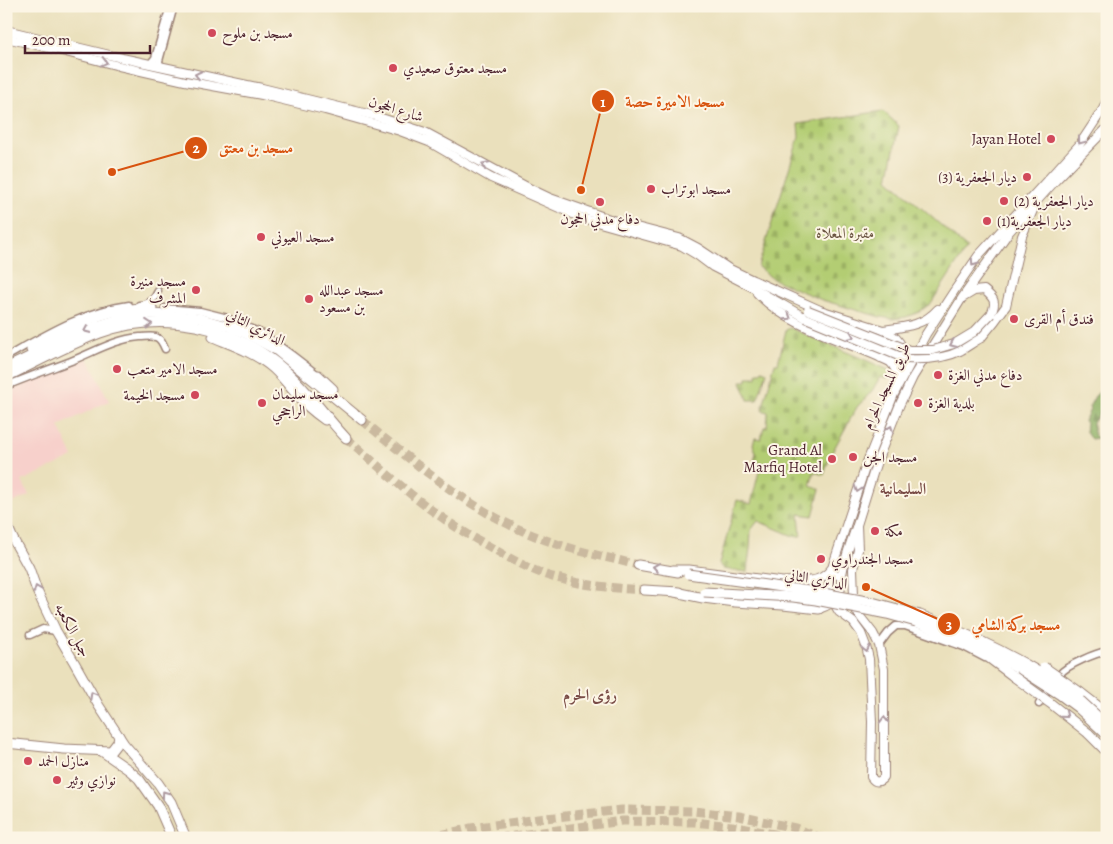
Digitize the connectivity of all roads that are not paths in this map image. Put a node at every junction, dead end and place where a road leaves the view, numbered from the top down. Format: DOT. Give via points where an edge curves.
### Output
graph roads {
  1 [pos="170,6"];
  2 [pos="174,6"];
  3 [pos="6,30"];
  4 [pos="6,38"];
  5 [pos="150,64"];
  6 [pos="160,66"];
  7 [pos="1107,100"];
  8 [pos="1105,109"];
  9 [pos="1107,128"];
  10 [pos="1038,200"];
  11 [pos="751,283"];
  12 [pos="158,291"];
  13 [pos="954,291"];
  14 [pos="962,298"];
  15 [pos="148,306"];
  16 [pos="164,308"];
  17 [pos="807,314"];
  18 [pos="884,330"];
  19 [pos="213,337"];
  20 [pos="165,349"];
  21 [pos="6,357"];
  22 [pos="881,358"];
  23 [pos="6,366"];
  24 [pos="318,375"];
  25 [pos="6,377"];
  26 [pos="6,386"];
  27 [pos="894,394"];
  28 [pos="350,410"];
  29 [pos="362,420"];
  30 [pos="335,426"];
  31 [pos="346,438"];
  32 [pos="6,523"];
  33 [pos="857,525"];
  34 [pos="638,565"];
  35 [pos="832,568"];
  36 [pos="688,572"];
  37 [pos="842,572"];
  38 [pos="810,581"];
  39 [pos="644,590"];
  40 [pos="704,595"];
  41 [pos="833,602"];
  42 [pos="804,607"];
  43 [pos="819,609"];
  44 [pos="839,612"];
  45 [pos="918,618"];
  46 [pos="56,631"];
  47 [pos="30,635"];
  48 [pos="968,638"];
  49 [pos="879,645"];
  50 [pos="1107,651"];
  51 [pos="994,663"];
  52 [pos="1039,672"];
  53 [pos="1039,704"];
  54 [pos="1107,713"];
  55 [pos="1107,725"];
  56 [pos="1107,735"];
  57 [pos="119,736"];
  58 [pos="6,743"];
  59 [pos="103,751"];
  60 [pos="1107,752"];
  61 [pos="172,838"];
  62 [pos="186,838"];
  1 -- 5 [label="street" via="155,59"];
  2 -- 6 [label="street"];
  3 -- 5 [label="main road, شارع الحجون"];
  4 -- 11 [label="main road, شارع الحجون, one-way" via="185,81 262,95 400,131 430,142 491,178 582,218 682,246 713,267"];
  5 -- 6 [label="main road, شارع الحجون"];
  11 -- 6 [label="main road, شارع الحجون, one-way" via="679,238 621,223 550,198 425,132 372,115"];
  7 -- 8 [label="main road, طريق المسجد الحرام"];
  8 -- 13 [label="main road, طريق المسجد الحرام, one-way" via="1080,144 978,256"];
  9 -- 10 [label="main road, طريق المسجد الحرام"];
  10 -- 14 [label="main road, طريق المسجد الحرام" via="1010,232"];
  17 -- 10 [label="main road, one-way, bridge" via="906,359 923,360 960,351 981,338 1006,306 1022,236"];
  11 -- 17 [label="main road"];
  11 -- 18 [label="main road"];
  11 -- 22 [label="main road, one-way" via="766,303 795,322"];
  12 -- 15 [label="street"];
  13 -- 18 [label="main road" via="934,314 922,322"];
  13 -- 27 [label="main road, طريق المسجد الحرام" via="926,334"];
  14 -- 17 [label="main road, one-way, bridge" via="984,290 991,295 994,308 974,332 954,344 933,350 909,350"];
  33 -- 14 [label="main road, طريق المسجد الحرام, one-way" via="876,464 900,404"];
  15 -- 21 [label="street" via="115,307 84,317"];
  15 -- 23 [label="highway" via="87,320"];
  16 -- 24 [label="street" via="200,311 232,320 263,334"];
  18 -- 22 [label="main road" via="900,343 900,353 894,359"];
  19 -- 30 [label="highway" via="268,364 315,413"];
  20 -- 26 [label="street" via="158,338 122,340"];
  22 -- 27 [label="main road" via="895,368"];
  28 -- 23 [label="highway, الدائري الثاني, one-way" via="276,350 230,327 184,316 151,314 119,319"];
  24 -- 28 [label="highway"];
  25 -- 30 [label="highway, الدائري الثاني, one-way" via="100,333 164,322 197,326 249,344 275,361"];
  27 -- 35 [label="main road, طريق المسجد الحرام, one-way" via="867,462"];
  28 -- 29 [label="highway, الدائري الثاني"];
  30 -- 31 [label="highway, الدائري الثاني"];
  46 -- 32 [label="highway, جبل الكعبه, one-way"];
  33 -- 37 [label="main road"];
  33 -- 49 [label="main road, طريق المسجد الحرام" via="858,550 853,569 857,612"];
  36 -- 34 [label="highway, الدائري الثاني, one-way"];
  35 -- 37 [label="main road" via="837,575"];
  35 -- 38 [label="main road" via="823,577"];
  35 -- 41 [label="main road, طريق المسجد الحرام" via="829,585"];
  36 -- 38 [label="highway" via="782,582"];
  36 -- 45 [label="highway, الدائري الثاني, bridge" via="872,602"];
  37 -- 41 [label="main road" via="840,592"];
  38 -- 42 [label="main road" via="813,595"];
  39 -- 40 [label="highway, الدائري الثاني"];
  40 -- 42 [label="highway" via="735,602"];
  40 -- 45 [label="highway, الدائري الثاني, bridge" via="793,597"];
  41 -- 43 [label="main road"];
  41 -- 44 [label="main road, طريق المسجد الحرام"];
  42 -- 43 [label="highway"];
  43 -- 44 [label="main road"];
  44 -- 49 [label="main road, طريق المسجد الحرام, one-way" via="853,622 866,646 872,722 871,777 877,782 884,778 885,769 884,669"];
  45 -- 48 [label="highway, الدائري الثاني"];
  46 -- 47 [label="street" via="43,628"];
  57 -- 46 [label="highway, جبل الكعبه, one-way"];
  48 -- 51 [label="highway"];
  48 -- 52 [label="highway, الدائري الثاني" via="1006,661"];
  48 -- 52 [label="highway" via="1006,648"];
  49 -- 51 [label="street" via="896,626 905,626 964,647"];
  50 -- 53 [label="street" via="1060,673"];
  51 -- 60 [label="highway, one-way, bridge" via="1050,703"];
  52 -- 54 [label="highway, bridge" via="1081,692"];
  52 -- 55 [label="highway, الدائري الثاني, bridge" via="1082,702"];
  52 -- 56 [label="highway, الدائري الثاني, bridge"];
  57 -- 59 [label="highway" via="111,751"];
  62 -- 57 [label="highway, جبل الكعبه, one-way" via="171,802"];
  58 -- 59 [label="highway"];
  59 -- 61 [label="highway" via="139,780 158,806"];
}
